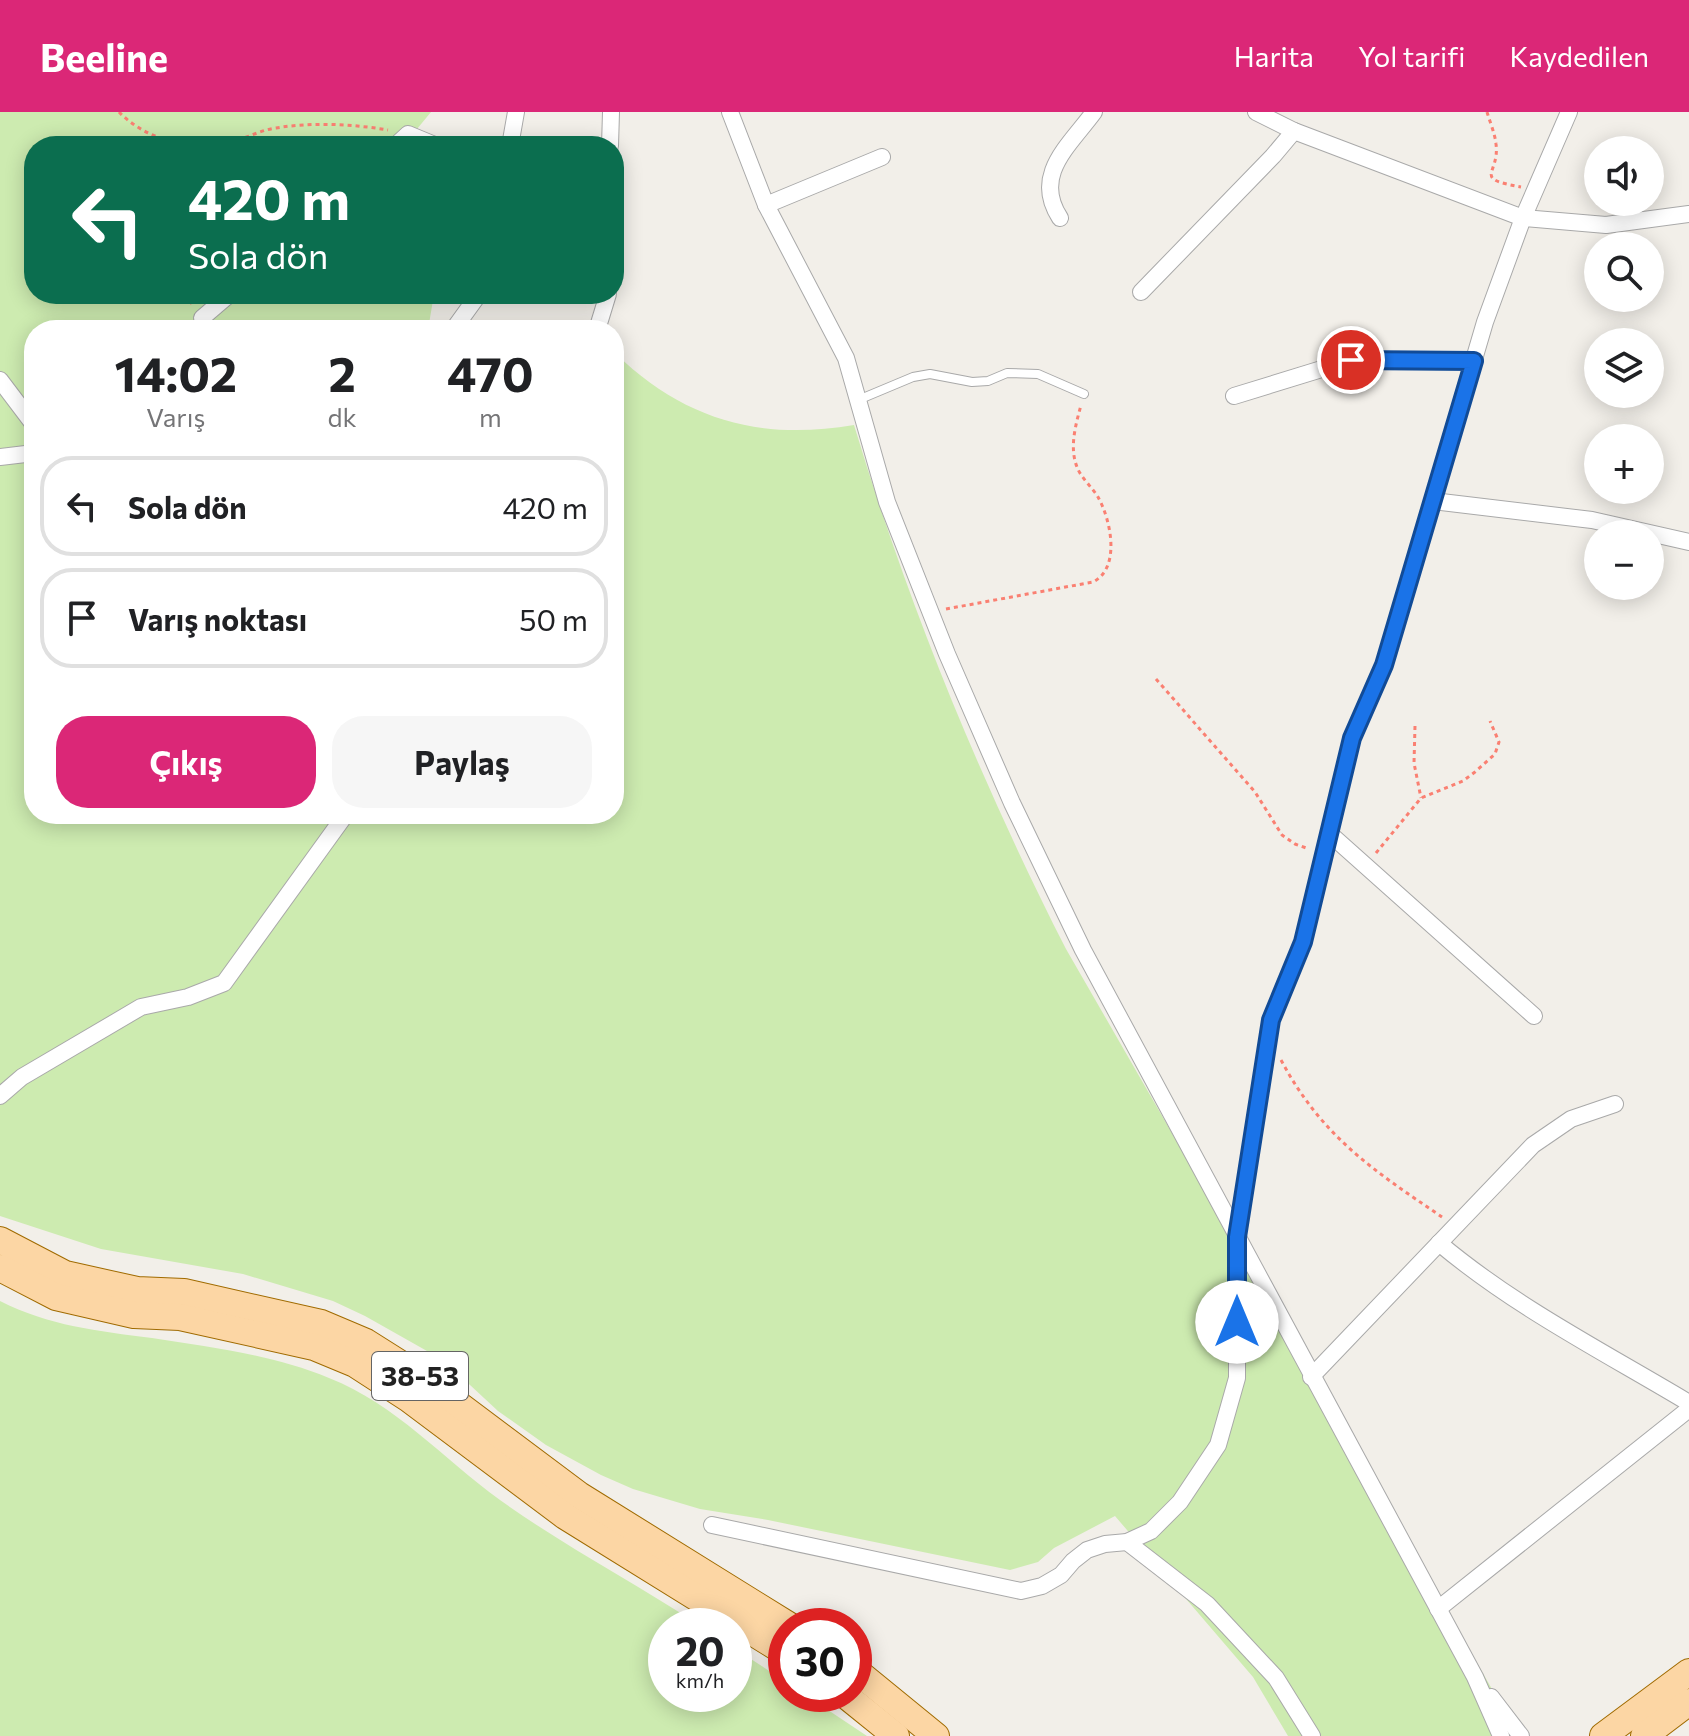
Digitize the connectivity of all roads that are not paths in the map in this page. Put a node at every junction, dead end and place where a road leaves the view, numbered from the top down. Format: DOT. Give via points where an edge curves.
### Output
graph roads {
  1 [pos="516,112"];
  2 [pos="611,112"];
  3 [pos="730,112"];
  4 [pos="1094,112"];
  5 [pos="1256,112"];
  6 [pos="1569,112"];
  7 [pos="1294,131"];
  8 [pos="512,136"];
  9 [pos="610,136"];
  10 [pos="882,157"];
  11 [pos="766,205"];
  12 [pos="1689,214"];
  13 [pos="1060,218"];
  14 [pos="1523,218"];
  15 [pos="1141,292"];
  16 [pos="218,304"];
  17 [pos="202,318"];
  18 [pos="1474,361"];
  19 [pos="0,380"];
  20 [pos="1084,394"];
  21 [pos="1234,396"];
  22 [pos="857,400"];
  23 [pos="24,412"];
  24 [pos="24,454"];
  25 [pos="0,457"];
  26 [pos="1433,501"];
  27 [pos="1689,542"];
  28 [pos="339,824"];
  29 [pos="1328,842"];
  30 [pos="1534,1016"];
  31 [pos="0,1096"];
  32 [pos="1615,1104"];
  33 [pos="1237,1237"];
  34 [pos="0,1240"];
  35 [pos="1439,1243"];
  36 [pos="0,1268"];
  37 [pos="1311,1377"];
  38 [pos="1689,1403"];
  39 [pos="1689,1409"];
  40 [pos="712,1525"];
  41 [pos="1127,1542"];
  42 [pos="1438,1609"];
  43 [pos="768,1612"];
  44 [pos="768,1642"];
  45 [pos="1689,1672"];
  46 [pos="1475,1677"];
  47 [pos="872,1684"];
  48 [pos="1689,1702"];
  49 [pos="866,1712"];
  50 [pos="896,1736"];
  51 [pos="936,1736"];
  52 [pos="1312,1736"];
  53 [pos="1501,1736"];
  54 [pos="1521,1736"];
  55 [pos="1603,1736"];
  56 [pos="1644,1736"];
  1 -- 8 [label="street"];
  2 -- 9 [label="street"];
  3 -- 11 [label="street"];
  4 -- 13 [label="street" via="1049,180"];
  5 -- 7 [label="street"];
  6 -- 14 [label="street"];
  7 -- 14 [label="street"];
  7 -- 15 [label="street"];
  10 -- 11 [label="street"];
  11 -- 22 [label="street" via="846,358"];
  12 -- 14 [label="street" via="1606,225"];
  14 -- 18 [label="street"];
  16 -- 17 [label="street"];
  18 -- 21 [label="street" via="1351,360"];
  18 -- 26 [label="street"];
  19 -- 23 [label="street"];
  20 -- 22 [label="lane" via="1038,374 1007,373 972,382 930,374"];
  22 -- 33 [label="street" via="887,502 1012,803 1083,950"];
  24 -- 25 [label="street"];
  26 -- 27 [label="street" via="1592,520"];
  26 -- 29 [label="street" via="1384,665 1352,738"];
  28 -- 31 [label="street" via="224,983 141,1007 22,1077"];
  29 -- 30 [label="street" via="1365,865"];
  29 -- 33 [label="street" via="1303,942 1271,1020"];
  32 -- 35 [label="street" via="1571,1119 1533,1145"];
  33 -- 37 [label="street"];
  33 -- 41 [label="street" via="1237,1378 1218,1445 1180,1502 1151,1531"];
  34 -- 43 [label="main road, 38-53" via="65,1274 137,1290 184,1292 321,1323 366,1342 423,1378 579,1495"];
  35 -- 37 [label="street"];
  35 -- 38 [label="street" via="1515,1301"];
  36 -- 44 [label="main road, 38-53" via="56,1297 314,1347 355,1364 565,1516"];
  37 -- 42 [label="street"];
  39 -- 42 [label="street"];
  40 -- 41 [label="street" via="1021,1591 1061,1575 1087,1550"];
  41 -- 52 [label="street" via="1207,1604 1276,1678"];
  42 -- 46 [label="street"];
  45 -- 55 [label="main road"];
  46 -- 53 [label="street"];
  46 -- 54 [label="street"];
  47 -- 51 [label="main road"];
  48 -- 56 [label="main road"];
  49 -- 50 [label="main road"];
}
